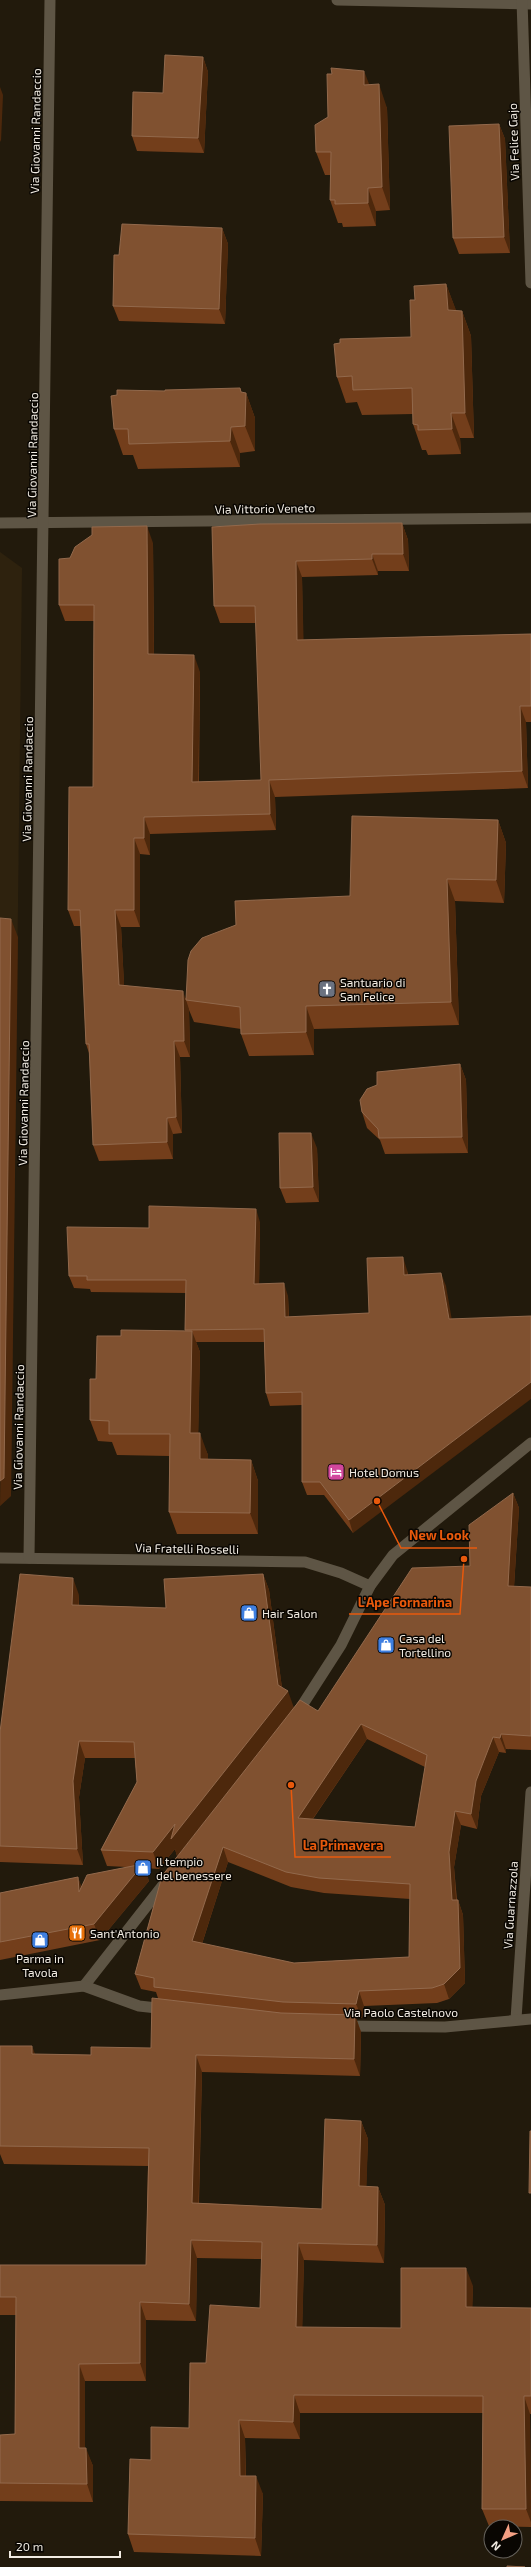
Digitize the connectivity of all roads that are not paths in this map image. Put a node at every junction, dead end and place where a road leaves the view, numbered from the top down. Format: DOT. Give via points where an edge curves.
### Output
graph roads {
  1 [pos="50,0"];
  2 [pos="337,0"];
  3 [pos="525,3"];
  4 [pos="531,283"];
  5 [pos="531,518"];
  6 [pos="0,523"];
  7 [pos="44,523"];
  8 [pos="531,1443"];
  9 [pos="0,1558"];
  10 [pos="29,1558"];
  11 [pos="370,1586"];
  12 [pos="289,1724"];
  13 [pos="531,1792"];
  14 [pos="176,1868"];
  15 [pos="84,1986"];
  16 [pos="0,1995"];
  17 [pos="178,2011"];
  18 [pos="531,2018"];
  19 [pos="516,2019"];
  20 [pos="332,2025"];
  1 -- 7 [label="street, Via Giovanni Randaccio"];
  2 -- 3 [label="street"];
  3 -- 4 [label="street, Via Felice Gajo"];
  5 -- 7 [label="street, Via Vittorio Veneto"];
  6 -- 7 [label="street, Via Vittorio Veneto"];
  7 -- 10 [label="street, Via Giovanni Randaccio"];
  8 -- 11 [label="street" via="392,1555"];
  9 -- 10 [label="street, Via Fratelli Rosselli"];
  10 -- 11 [label="street, Via Fratelli Rosselli" via="305,1562 341,1573"];
  11 -- 12 [label="street" via="341,1645 303,1707"];
  13 -- 19 [label="street, Via Guarnazzola"];
  14 -- 15 [label="street"];
  15 -- 16 [label="street"];
  15 -- 17 [label="street" via="139,2006"];
  18 -- 19 [label="street, Via Paolo Castelnovo"];
  19 -- 20 [label="street, Via Paolo Castelnovo" via="445,2027"];
}
